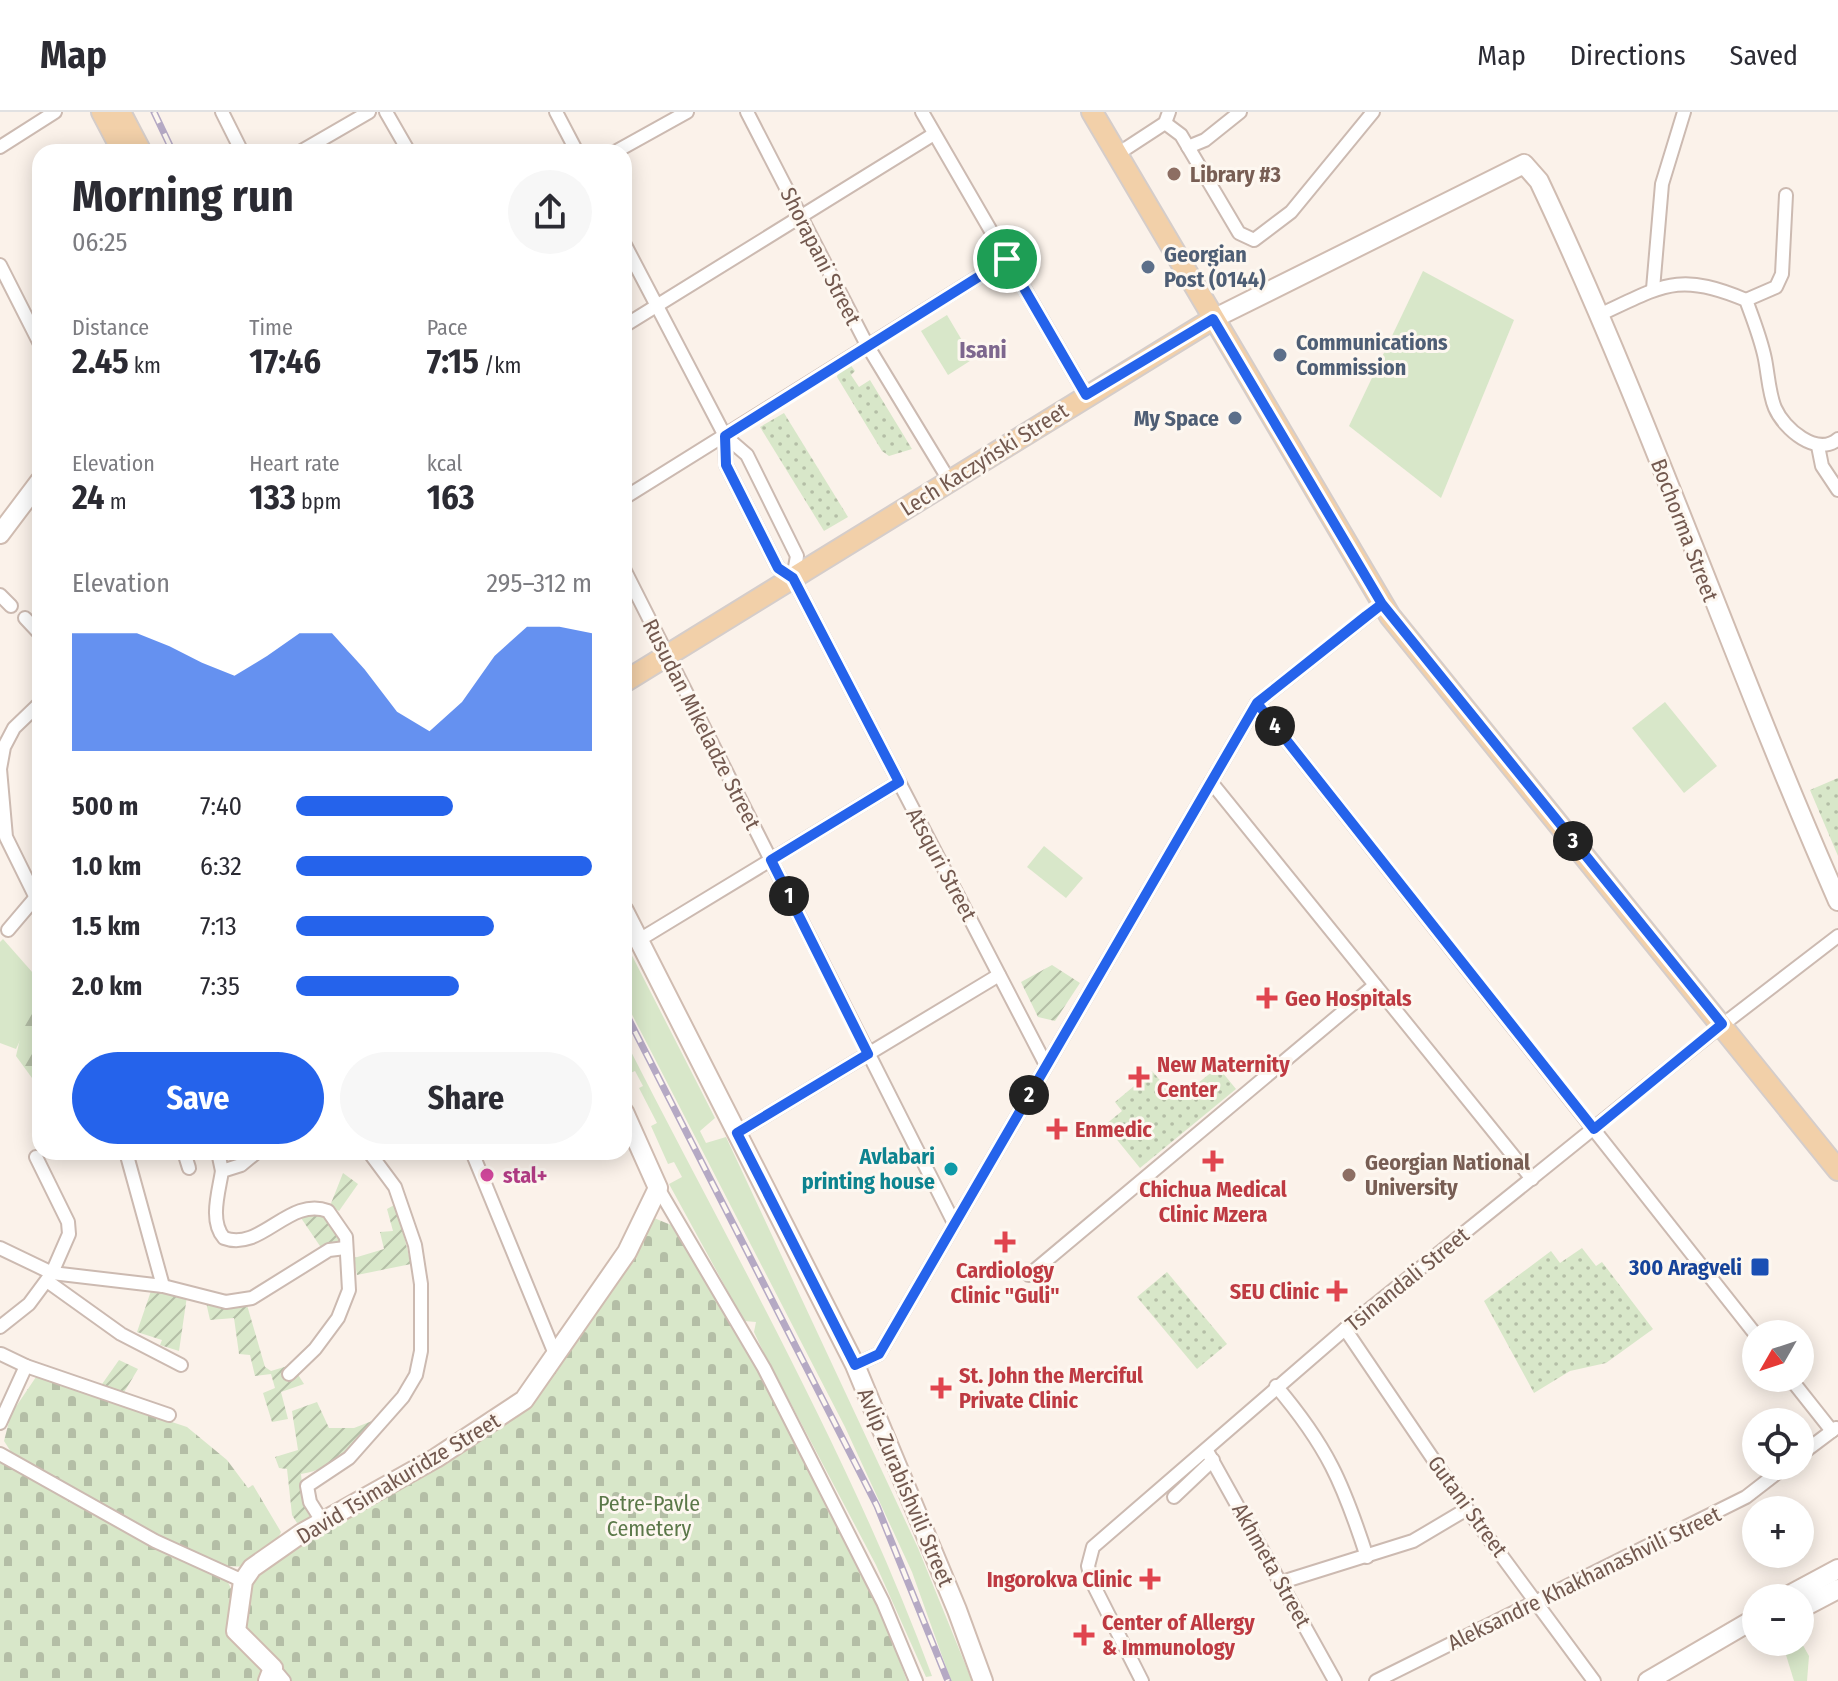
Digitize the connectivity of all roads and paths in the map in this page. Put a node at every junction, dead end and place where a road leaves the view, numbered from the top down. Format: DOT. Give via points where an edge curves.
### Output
graph roads {
  1 [pos="55,112"];
  2 [pos="102,112"];
  3 [pos="120,112"];
  4 [pos="222,112"];
  5 [pos="369,112"];
  6 [pos="386,112"];
  7 [pos="556,112"];
  8 [pos="687,112"];
  9 [pos="747,112"];
  10 [pos="922,112"];
  11 [pos="1092,112"];
  12 [pos="1240,112"];
  13 [pos="1373,112"];
  14 [pos="1684,112"];
  15 [pos="1167,118"];
  16 [pos="934,134"];
  17 [pos="119,144"];
  18 [pos="137,144"];
  19 [pos="238,144"];
  20 [pos="314,144"];
  21 [pos="404,144"];
  22 [pos="573,144"];
  23 [pos="629,144"];
  24 [pos="0,147"];
  25 [pos="1188,147"];
  26 [pos="1116,155"];
  27 [pos="1524,164"];
  28 [pos="1786,195"];
  29 [pos="801,217"];
  30 [pos="632,258"];
  31 [pos="1007,259"];
  32 [pos="0,265"];
  33 [pos="1653,289"];
  34 [pos="1746,300"];
  35 [pos="657,306"];
  36 [pos="1599,315"];
  37 [pos="1213,319"];
  38 [pos="632,321"];
  39 [pos="32,328"];
  40 [pos="867,345"];
  41 [pos="1086,395"];
  42 [pos="725,436"];
  43 [pos="1838,439"];
  44 [pos="1818,446"];
  45 [pos="949,480"];
  46 [pos="1838,490"];
  47 [pos="32,492"];
  48 [pos="632,493"];
  49 [pos="0,534"];
  50 [pos="793,578"];
  51 [pos="632,585"];
  52 [pos="0,595"];
  53 [pos="1382,604"];
  54 [pos="11,606"];
  55 [pos="25,618"];
  56 [pos="32,625"];
  57 [pos="667,656"];
  58 [pos="632,677"];
  59 [pos="1257,703"];
  60 [pos="32,711"];
  61 [pos="899,782"];
  62 [pos="1211,782"];
  63 [pos="771,860"];
  64 [pos="32,890"];
  65 [pos="1838,901"];
  66 [pos="32,908"];
  67 [pos="632,926"];
  68 [pos="8,930"];
  69 [pos="1838,936"];
  70 [pos="639,940"];
  71 [pos="999,975"];
  72 [pos="1375,985"];
  73 [pos="1722,1024"];
  74 [pos="868,1054"];
  75 [pos="1046,1065"];
  76 [pos="1594,1129"];
  77 [pos="632,1130"];
  78 [pos="737,1133"];
  79 [pos="37,1160"];
  80 [pos="128,1160"];
  81 [pos="186,1160"];
  82 [pos="220,1160"];
  83 [pos="247,1160"];
  84 [pos="375,1160"];
  85 [pos="475,1160"];
  86 [pos="189,1168"];
  87 [pos="1838,1170"];
  88 [pos="222,1171"];
  89 [pos="1532,1179"];
  90 [pos="658,1188"];
  91 [pos="953,1221"];
  92 [pos="0,1248"];
  93 [pos="345,1248"];
  94 [pos="1029,1275"];
  95 [pos="50,1277"];
  96 [pos="163,1286"];
  97 [pos="1744,1320"];
  98 [pos="0,1327"];
  99 [pos="1345,1329"];
  100 [pos="1,1354"];
  101 [pos="555,1354"];
  102 [pos="181,1365"];
  103 [pos="855,1365"];
  104 [pos="26,1366"];
  105 [pos="289,1374"];
  106 [pos="1276,1386"];
  107 [pos="1803,1392"];
  108 [pos="169,1415"];
  109 [pos="0,1423"];
  110 [pos="1835,1428"];
  111 [pos="0,1439"];
  112 [pos="1814,1444"];
  113 [pos="1210,1455"];
  114 [pos="5,1458"];
  115 [pos="1768,1480"];
  116 [pos="1174,1497"];
  117 [pos="1467,1509"];
  118 [pos="322,1521"];
  119 [pos="1367,1557"];
  120 [pos="1838,1569"];
  121 [pos="243,1581"];
  122 [pos="1282,1582"];
  123 [pos="1810,1584"];
  124 [pos="1838,1589"];
  125 [pos="1537,1601"];
  126 [pos="1814,1602"];
  127 [pos="1742,1626"];
  128 [pos="275,1677"];
  129 [pos="916,1681"];
  130 [pos="983,1681"];
  131 [pos="1142,1681"];
  132 [pos="1335,1681"];
  133 [pos="1376,1681"];
  134 [pos="1594,1681"];
  135 [pos="1648,1681"];
  1 -- 24 [label="street"];
  2 -- 17 [label="main road"];
  3 -- 18 [label="main road"];
  4 -- 19 [label="street"];
  5 -- 20 [label="street"];
  6 -- 21 [label="street"];
  7 -- 22 [label="street"];
  8 -- 23 [label="street"];
  9 -- 29 [label="street, Shorapani Street"];
  10 -- 16 [label="street"];
  11 -- 26 [label="main road"];
  12 -- 25 [label="street"];
  13 -- 25 [label="street" via="1291,212 1254,240 1239,233"];
  14 -- 33 [label="street" via="1662,184"];
  15 -- 25 [label="street"];
  15 -- 26 [label="street"];
  16 -- 29 [label="street"];
  16 -- 31 [label="street"];
  26 -- 37 [label="main road"];
  27 -- 36 [label="street, Bochorma Street" via="1539,181"];
  27 -- 37 [label="street, Lech Kaczyński Street"];
  28 -- 34 [label="street" via="1782,274 1776,287"];
  29 -- 35 [label="street"];
  29 -- 40 [label="street, Shorapani Street"];
  30 -- 35 [label="street, Atsquri Street"];
  31 -- 40 [label="street"];
  31 -- 41 [label="street"];
  32 -- 39 [label="street"];
  33 -- 34 [label="street" via="1670,283 1713,286"];
  33 -- 36 [label="street"];
  34 -- 44 [label="street" via="1775,409 1795,434"];
  35 -- 38 [label="street"];
  35 -- 42 [label="street, Atsquri Street"];
  36 -- 65 [label="street, Bochorma Street" via="1768,742"];
  37 -- 41 [label="main road, Lech Kaczyński Street"];
  37 -- 53 [label="main road"];
  40 -- 42 [label="street"];
  40 -- 45 [label="street, Shorapani Street"];
  41 -- 45 [label="main road, Lech Kaczyński Street"];
  42 -- 48 [label="street"];
  42 -- 50 [label="street, Atsquri Street" via="726,465 778,568"];
  42 -- 50 [label="street, Atsquri Street" via="747,455 797,556"];
  43 -- 44 [label="street"];
  44 -- 46 [label="street" via="1822,466"];
  45 -- 50 [label="main road, Lech Kaczyński Street"];
  47 -- 49 [label="street"];
  50 -- 57 [label="main road, Lech Kaczyński Street"];
  50 -- 61 [label="street, Atsquri Street"];
  51 -- 57 [label="street, Rusudan Mikeladze Street"];
  52 -- 54 [label="street"];
  53 -- 59 [label="street"];
  53 -- 73 [label="main road"];
  55 -- 56 [label="street"];
  57 -- 58 [label="main road, Lech Kaczyński Street"];
  57 -- 63 [label="street, Rusudan Mikeladze Street"];
  59 -- 62 [label="street"];
  59 -- 76 [label="street"];
  60 -- 64 [label="street" via="14,728 0,769 6,837"];
  61 -- 63 [label="street"];
  61 -- 71 [label="street, Atsquri Street"];
  62 -- 72 [label="street"];
  62 -- 75 [label="street"];
  63 -- 70 [label="street"];
  63 -- 74 [label="street, Rusudan Mikeladze Street"];
  66 -- 68 [label="street"];
  67 -- 70 [label="street, Avlip Zurabishvili Street"];
  69 -- 73 [label="street, Tsinandali Street"];
  70 -- 78 [label="street, Avlip Zurabishvili Street"];
  71 -- 74 [label="street"];
  71 -- 75 [label="street, Atsquri Street"];
  72 -- 89 [label="street"];
  72 -- 94 [label="street"];
  73 -- 76 [label="street, Tsinandali Street"];
  73 -- 87 [label="main road"];
  74 -- 78 [label="street"];
  74 -- 91 [label="street, Rusudan Mikeladze Street"];
  75 -- 91 [label="street"];
  76 -- 89 [label="street, Tsinandali Street"];
  76 -- 97 [label="street"];
  77 -- 90 [label="street"];
  78 -- 103 [label="street, Avlip Zurabishvili Street"];
  79 -- 95 [label="street" via="68,1222 69,1234"];
  80 -- 96 [label="street"];
  81 -- 86 [label="street"];
  82 -- 88 [label="street"];
  83 -- 88 [label="street"];
  84 -- 118 [label="street" via="395,1187 415,1245 421,1351 416,1375 395,1407 349,1458 307,1486"];
  85 -- 101 [label="street"];
  88 -- 93 [label="street" via="216,1211 224,1238 244,1240 313,1207 336,1218 346,1237"];
  89 -- 99 [label="street, Tsinandali Street"];
  90 -- 101 [label="street, David Tsimakuridze Street" via="627,1252"];
  90 -- 129 [label="street" via="764,1368 883,1602"];
  91 -- 103 [label="street" via="879,1354"];
  92 -- 95 [label="street"];
  93 -- 96 [label="street" via="329,1250 241,1301"];
  93 -- 105 [label="street" via="350,1279 345,1304 315,1349"];
  95 -- 96 [label="street"];
  95 -- 98 [label="street" via="29,1304"];
  95 -- 102 [label="street" via="121,1334"];
  99 -- 106 [label="street, Tsinandali Street"];
  99 -- 117 [label="street, Gutani Street"];
  100 -- 104 [label="street"];
  101 -- 118 [label="street, David Tsimakuridze Street" via="515,1409"];
  103 -- 130 [label="street, Avlip Zurabishvili Street"];
  104 -- 108 [label="street"];
  104 -- 109 [label="street"];
  106 -- 113 [label="street, Tsinandali Street"];
  106 -- 119 [label="street" via="1321,1442"];
  107 -- 110 [label="street"];
  110 -- 112 [label="street"];
  111 -- 114 [label="street"];
  113 -- 116 [label="street"];
  113 -- 122 [label="street, Akhmeta Street"];
  113 -- 131 [label="street" via="1170,1478 1089,1554 1092,1582"];
  114 -- 121 [label="street" via="155,1541"];
  115 -- 125 [label="street, Aleksandre Khakhanashvili Street" via="1746,1497"];
  117 -- 119 [label="street" via="1413,1541"];
  117 -- 125 [label="street, Gutani Street"];
  118 -- 121 [label="street, David Tsimakuridze Street" via="252,1568"];
  119 -- 122 [label="street"];
  120 -- 123 [label="street"];
  121 -- 128 [label="street" via="236,1631"];
  122 -- 132 [label="street, Akhmeta Street"];
  124 -- 126 [label="street"];
  125 -- 133 [label="street, Aleksandre Khakhanashvili Street"];
  125 -- 134 [label="street, Gutani Street"];
  127 -- 135 [label="street"];
}
